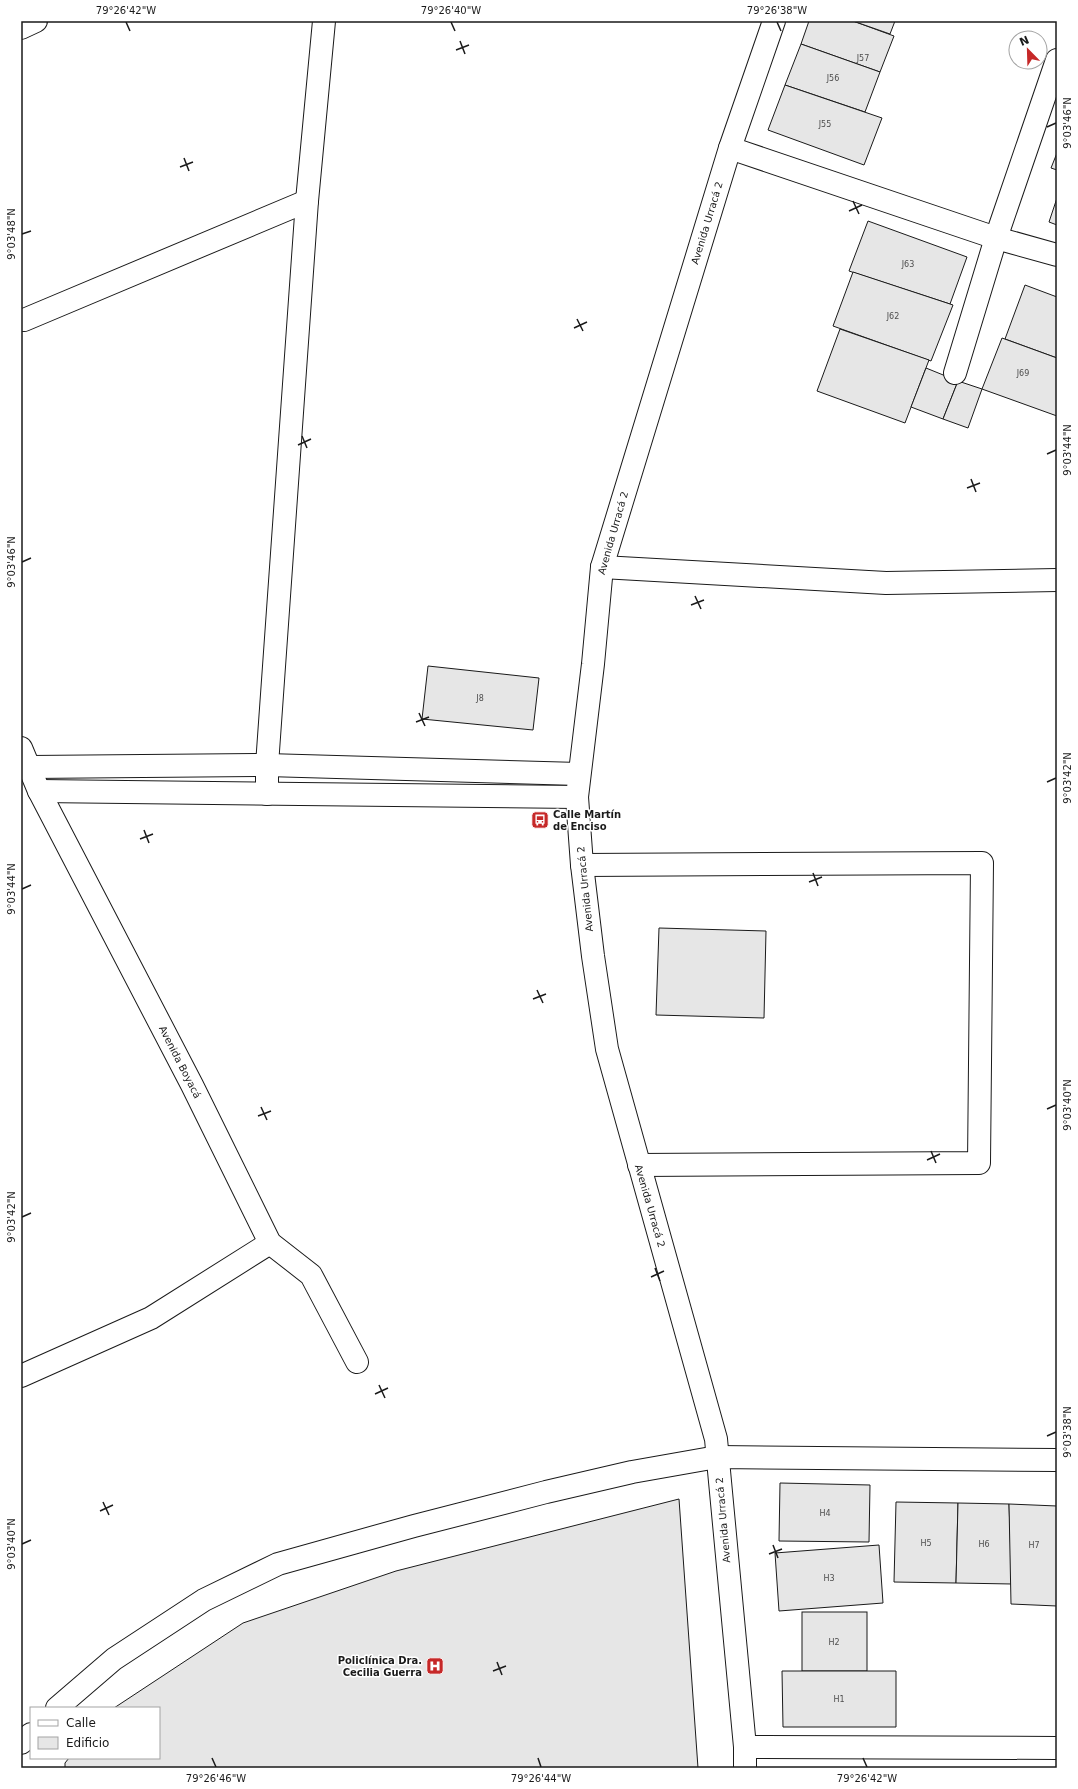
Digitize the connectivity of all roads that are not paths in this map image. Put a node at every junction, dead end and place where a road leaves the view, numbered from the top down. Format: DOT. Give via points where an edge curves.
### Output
graph roads {
  1 [pos="36,21"];
  2 [pos="324,21"];
  3 [pos="774,21"];
  4 [pos="21,28"];
  5 [pos="1057,60"];
  6 [pos="730,148"];
  7 [pos="307,202"];
  8 [pos="996,238"];
  9 [pos="1057,255"];
  10 [pos="24,320"];
  11 [pos="955,372"];
  12 [pos="602,567"];
  13 [pos="1057,580"];
  14 [pos="26,758"];
  15 [pos="267,766"];
  16 [pos="579,774"];
  17 [pos="39,791"];
  18 [pos="267,794"];
  19 [pos="577,798"];
  20 [pos="582,865"];
  21 [pos="639,1165"];
  22 [pos="270,1243"];
  23 [pos="357,1362"];
  24 [pos="22,1374"];
  25 [pos="717,1457"];
  26 [pos="1057,1460"];
  27 [pos="58,1707"];
  28 [pos="30,1735"];
  29 [pos="21,1743"];
  30 [pos="1057,1748"];
  31 [pos="745,1758"];
  1 -- 4 [label="street"];
  2 -- 7 [label="street"];
  3 -- 6 [label="street, Avenida Urracá 2"];
  5 -- 8 [label="street"];
  6 -- 8 [label="street"];
  6 -- 12 [label="street, Avenida Urracá 2"];
  7 -- 10 [label="street"];
  7 -- 15 [label="street"];
  8 -- 9 [label="street"];
  8 -- 11 [label="street"];
  12 -- 13 [label="street" via="886,583"];
  12 -- 16 [label="street, Avenida Urracá 2"];
  14 -- 15 [label="street"];
  14 -- 17 [label="street, Avenida Boyacá"];
  15 -- 16 [label="street"];
  15 -- 18 [label="street"];
  16 -- 19 [label="street, Avenida Urracá 2"];
  17 -- 18 [label="street"];
  17 -- 22 [label="street, Avenida Boyacá" via="192,1084"];
  18 -- 19 [label="street"];
  19 -- 20 [label="street, Avenida Urracá 2"];
  20 -- 21 [label="street, Avenida Urracá 2" via="607,1049"];
  20 -- 21 [label="street" via="982,863 979,1163"];
  21 -- 25 [label="street, Avenida Urracá 2" via="716,1439"];
  22 -- 23 [label="street, Avenida Boyacá" via="311,1274"];
  22 -- 24 [label="street" via="151,1318"];
  25 -- 26 [label="street"];
  25 -- 27 [label="street" via="632,1472 546,1492 278,1564 204,1600 114,1659"];
  25 -- 31 [label="street, Avenida Urracá 2"];
  28 -- 29 [label="street"];
  30 -- 31 [label="street"];
}
